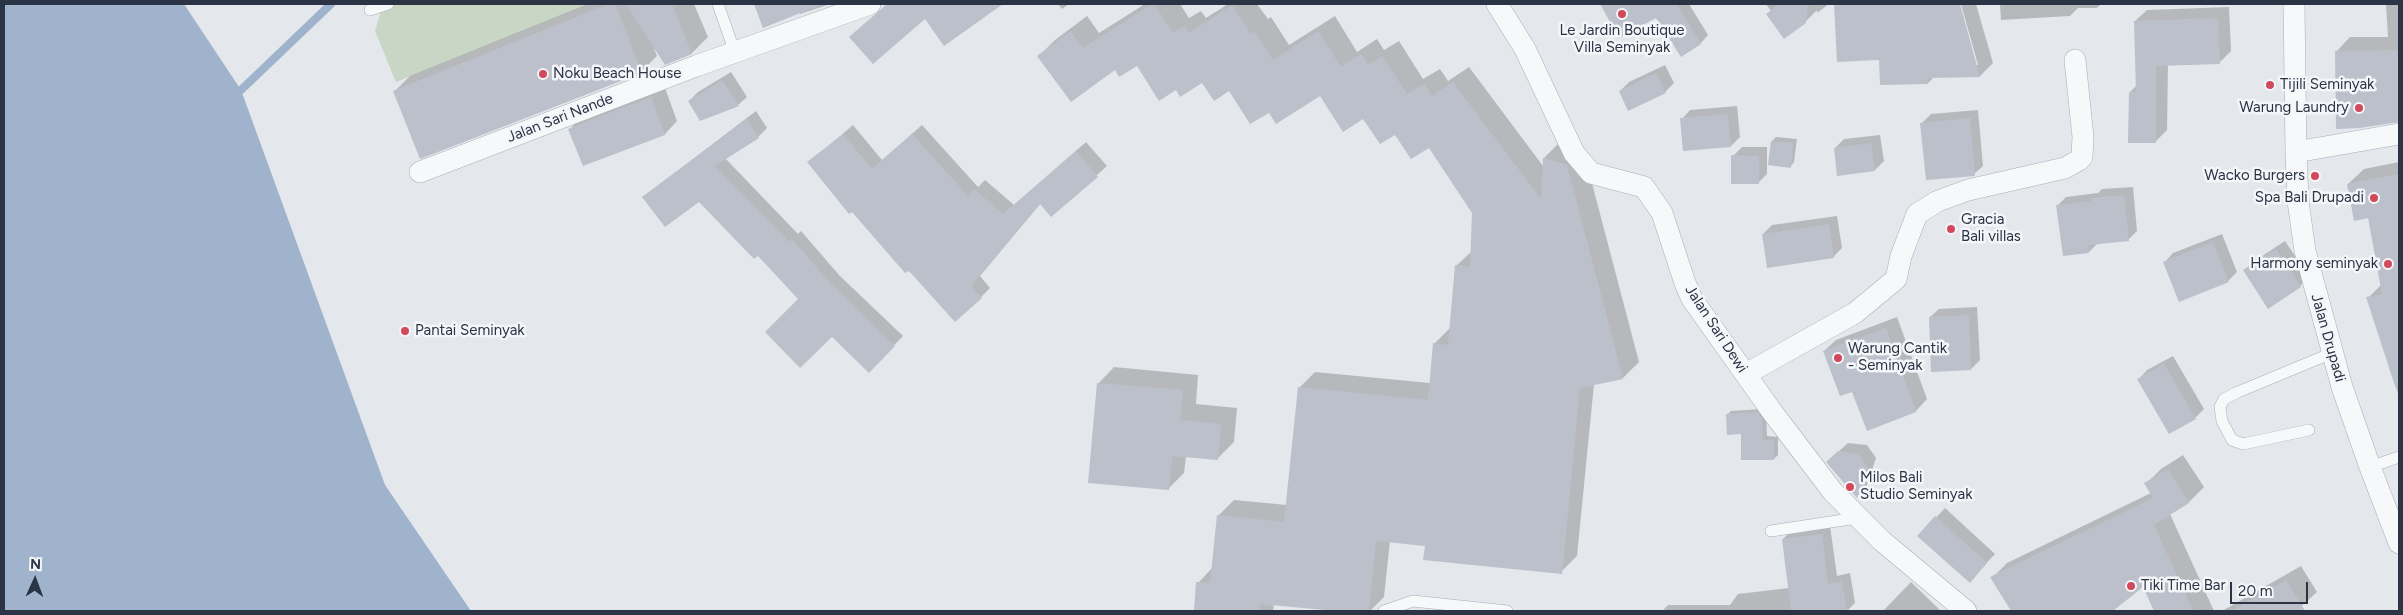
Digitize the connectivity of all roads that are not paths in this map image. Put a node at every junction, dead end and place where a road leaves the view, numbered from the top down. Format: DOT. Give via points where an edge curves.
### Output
graph roads {
  1 [pos="388,4"];
  2 [pos="718,4"];
  3 [pos="870,4"];
  4 [pos="1497,4"];
  5 [pos="2294,4"];
  6 [pos="370,10"];
  7 [pos="735,53"];
  8 [pos="2075,60"];
  9 [pos="2399,134"];
  10 [pos="2296,152"];
  11 [pos="420,172"];
  12 [pos="2332,353"];
  13 [pos="1746,374"];
  14 [pos="2309,430"];
  15 [pos="2399,457"];
  16 [pos="2370,467"];
  17 [pos="1857,518"];
  18 [pos="1771,531"];
  19 [pos="2399,543"];
  20 [pos="1384,611"];
  21 [pos="1507,611"];
  22 [pos="1966,611"];
  1 -- 6 [label="lane"];
  2 -- 7 [label="lane"];
  3 -- 7 [label="street, Jalan Sari Nande"];
  4 -- 13 [label="street, Jalan Sari Dewi" via="1525,49 1574,153 1592,173 1644,187 1662,213 1692,299"];
  5 -- 10 [label="street, Jalan Drupadi"];
  7 -- 11 [label="street, Jalan Sari Nande"];
  8 -- 13 [label="street" via="2083,137 2079,160 2065,168 1968,190 1938,201 1917,214 1896,279 1855,313"];
  9 -- 10 [label="street"];
  10 -- 12 [label="street, Jalan Drupadi" via="2305,251"];
  12 -- 14 [label="lane" via="2238,392 2224,399 2220,407 2222,421 2232,440 2243,444"];
  12 -- 16 [label="street, Jalan Drupadi"];
  13 -- 17 [label="street, Jalan Sari Dewi" via="1833,492"];
  15 -- 16 [label="lane"];
  16 -- 19 [label="street, Jalan Drupadi"];
  17 -- 18 [label="lane"];
  17 -- 22 [label="street, Jalan Sari Dewi"];
  20 -- 21 [label="lane" via="1413,601"];
}
